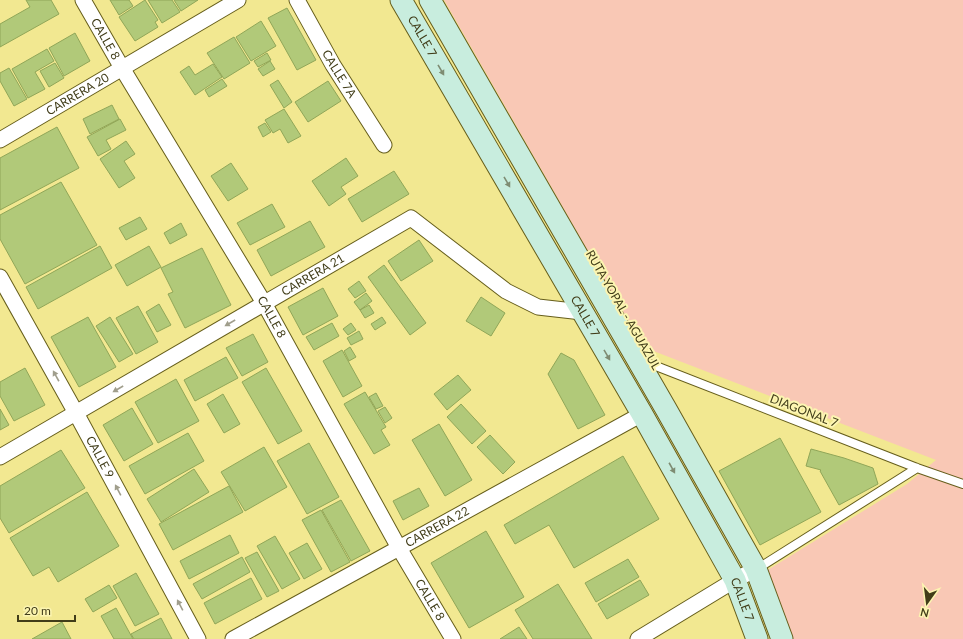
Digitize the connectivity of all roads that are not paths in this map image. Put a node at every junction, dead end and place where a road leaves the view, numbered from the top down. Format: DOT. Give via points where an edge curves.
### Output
graph roads {
  1 [pos="82,0"];
  2 [pos="238,0"];
  3 [pos="297,0"];
  4 [pos="401,0"];
  5 [pos="430,0"];
  6 [pos="122,68"];
  7 [pos="0,140"];
  8 [pos="384,145"];
  9 [pos="0,277"];
  10 [pos="264,304"];
  11 [pos="582,312"];
  12 [pos="637,358"];
  13 [pos="76,413"];
  14 [pos="642,414"];
  15 [pos="0,457"];
  16 [pos="917,468"];
  17 [pos="963,484"];
  18 [pos="399,548"];
  19 [pos="756,569"];
  20 [pos="735,580"];
  21 [pos="198,639"];
  22 [pos="233,639"];
  23 [pos="453,639"];
  24 [pos="638,639"];
  25 [pos="757,639"];
  26 [pos="782,639"];
  1 -- 6 [label="street, CALLE 8"];
  2 -- 6 [label="street, CARRERA 20"];
  3 -- 8 [label="street, CALLE 7A" via="333,65"];
  4 -- 11 [label="main road, CALLE 7, one-way"];
  5 -- 12 [label="lane, RUTA YOPAL - AGUAZUL"];
  6 -- 7 [label="street, CARRERA 20"];
  6 -- 10 [label="street, CALLE 8"];
  13 -- 9 [label="street, CALLE 9, one-way"];
  10 -- 11 [label="street, CARRERA 21" via="411,218 506,291 538,307"];
  10 -- 13 [label="street, CARRERA 21, one-way"];
  10 -- 18 [label="street, CALLE 8"];
  11 -- 14 [label="main road, CALLE 7, one-way"];
  12 -- 16 [label="lane, DIAGONAL 7"];
  12 -- 19 [label="lane, RUTA YOPAL - AGUAZUL"];
  13 -- 15 [label="street, CARRERA 21"];
  21 -- 13 [label="street, CALLE 9, one-way"];
  14 -- 18 [label="street, CARRERA 22"];
  14 -- 20 [label="main road, CALLE 7, one-way"];
  16 -- 17 [label="lane, DIAGONAL 7"];
  16 -- 19 [label="lane"];
  18 -- 22 [label="street, CARRERA 22"];
  18 -- 23 [label="street, CALLE 8"];
  19 -- 20 [label="street"];
  19 -- 26 [label="lane, RUTA YOPAL - AGUAZUL"];
  20 -- 24 [label="street"];
  20 -- 25 [label="main road, CALLE 7"];
}
